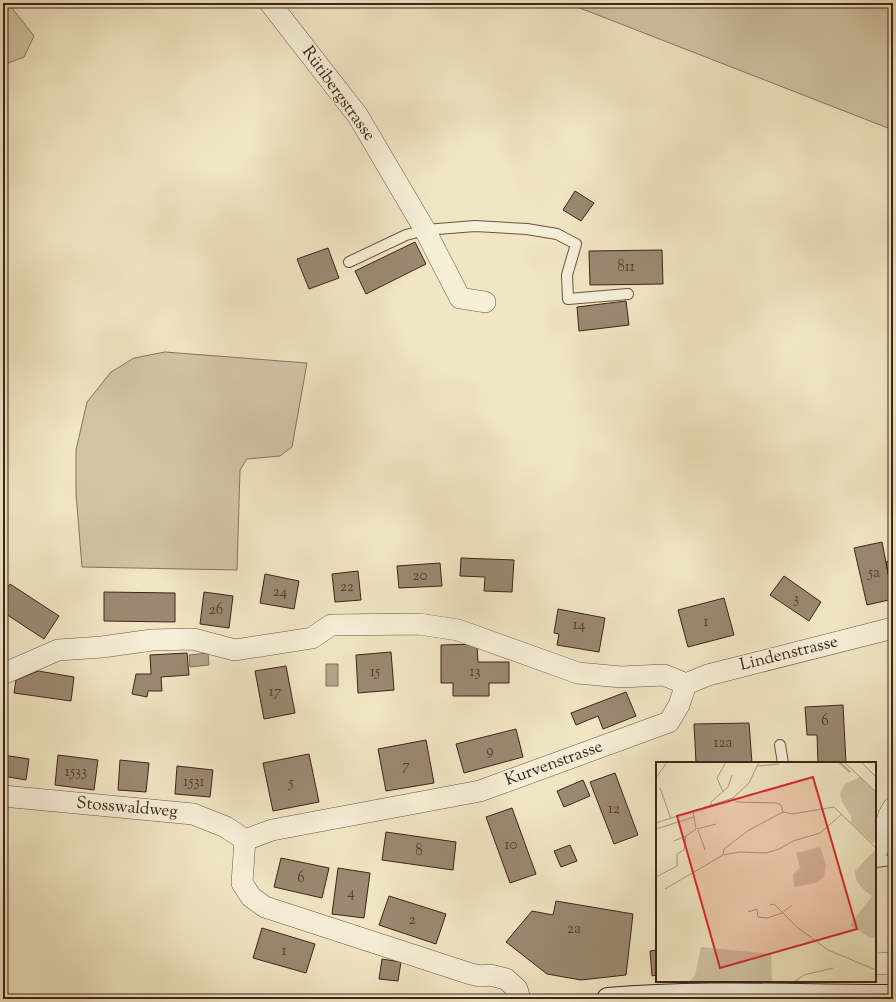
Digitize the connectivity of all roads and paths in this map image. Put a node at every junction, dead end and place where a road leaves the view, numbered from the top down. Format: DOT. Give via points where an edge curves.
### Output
graph roads {
  1 [pos="270,3"];
  2 [pos="425,230"];
  3 [pos="349,262"];
  4 [pos="628,294"];
  5 [pos="485,302"];
  6 [pos="893,628"];
  7 [pos="3,674"];
  8 [pos="686,684"];
  9 [pos="780,745"];
  10 [pos="783,762"];
  11 [pos="3,796"];
  12 [pos="893,808"];
  13 [pos="245,840"];
  14 [pos="876,853"];
  15 [pos="893,860"];
  16 [pos="876,862"];
  17 [pos="893,963"];
  18 [pos="876,964"];
  19 [pos="793,988"];
  20 [pos="893,996"];
  21 [pos="674,997"];
  22 [pos="520,999"];
  23 [pos="608,999"];
  1 -- 2 [label="street, Rütibergstrasse" via="358,116"];
  2 -- 3 [label="lane" via="406,235"];
  2 -- 4 [label="lane" via="475,226 528,229 557,234 576,244 568,275 568,299"];
  2 -- 5 [label="street, Rütibergstrasse" via="460,298"];
  6 -- 8 [label="street, Lindenstrasse" via="708,675"];
  7 -- 8 [label="street" via="58,650 152,640 193,639 235,650 312,638 331,625 419,624 458,630 578,673 664,675"];
  8 -- 13 [label="street, Kurvenstrasse" via="679,705 668,722 480,791 272,830"];
  9 -- 10 [label="lane"];
  11 -- 13 [label="street, Stosswaldweg" via="193,814 226,827"];
  12 -- 14 [label="street"];
  13 -- 22 [label="street" via="242,883 251,897 265,907 471,974 506,979 517,989"];
  15 -- 16 [label="lane"];
  17 -- 18 [label="street"];
  19 -- 20 [label="street"];
  19 -- 21 [label="street"];
  21 -- 23 [label="street"];
}
